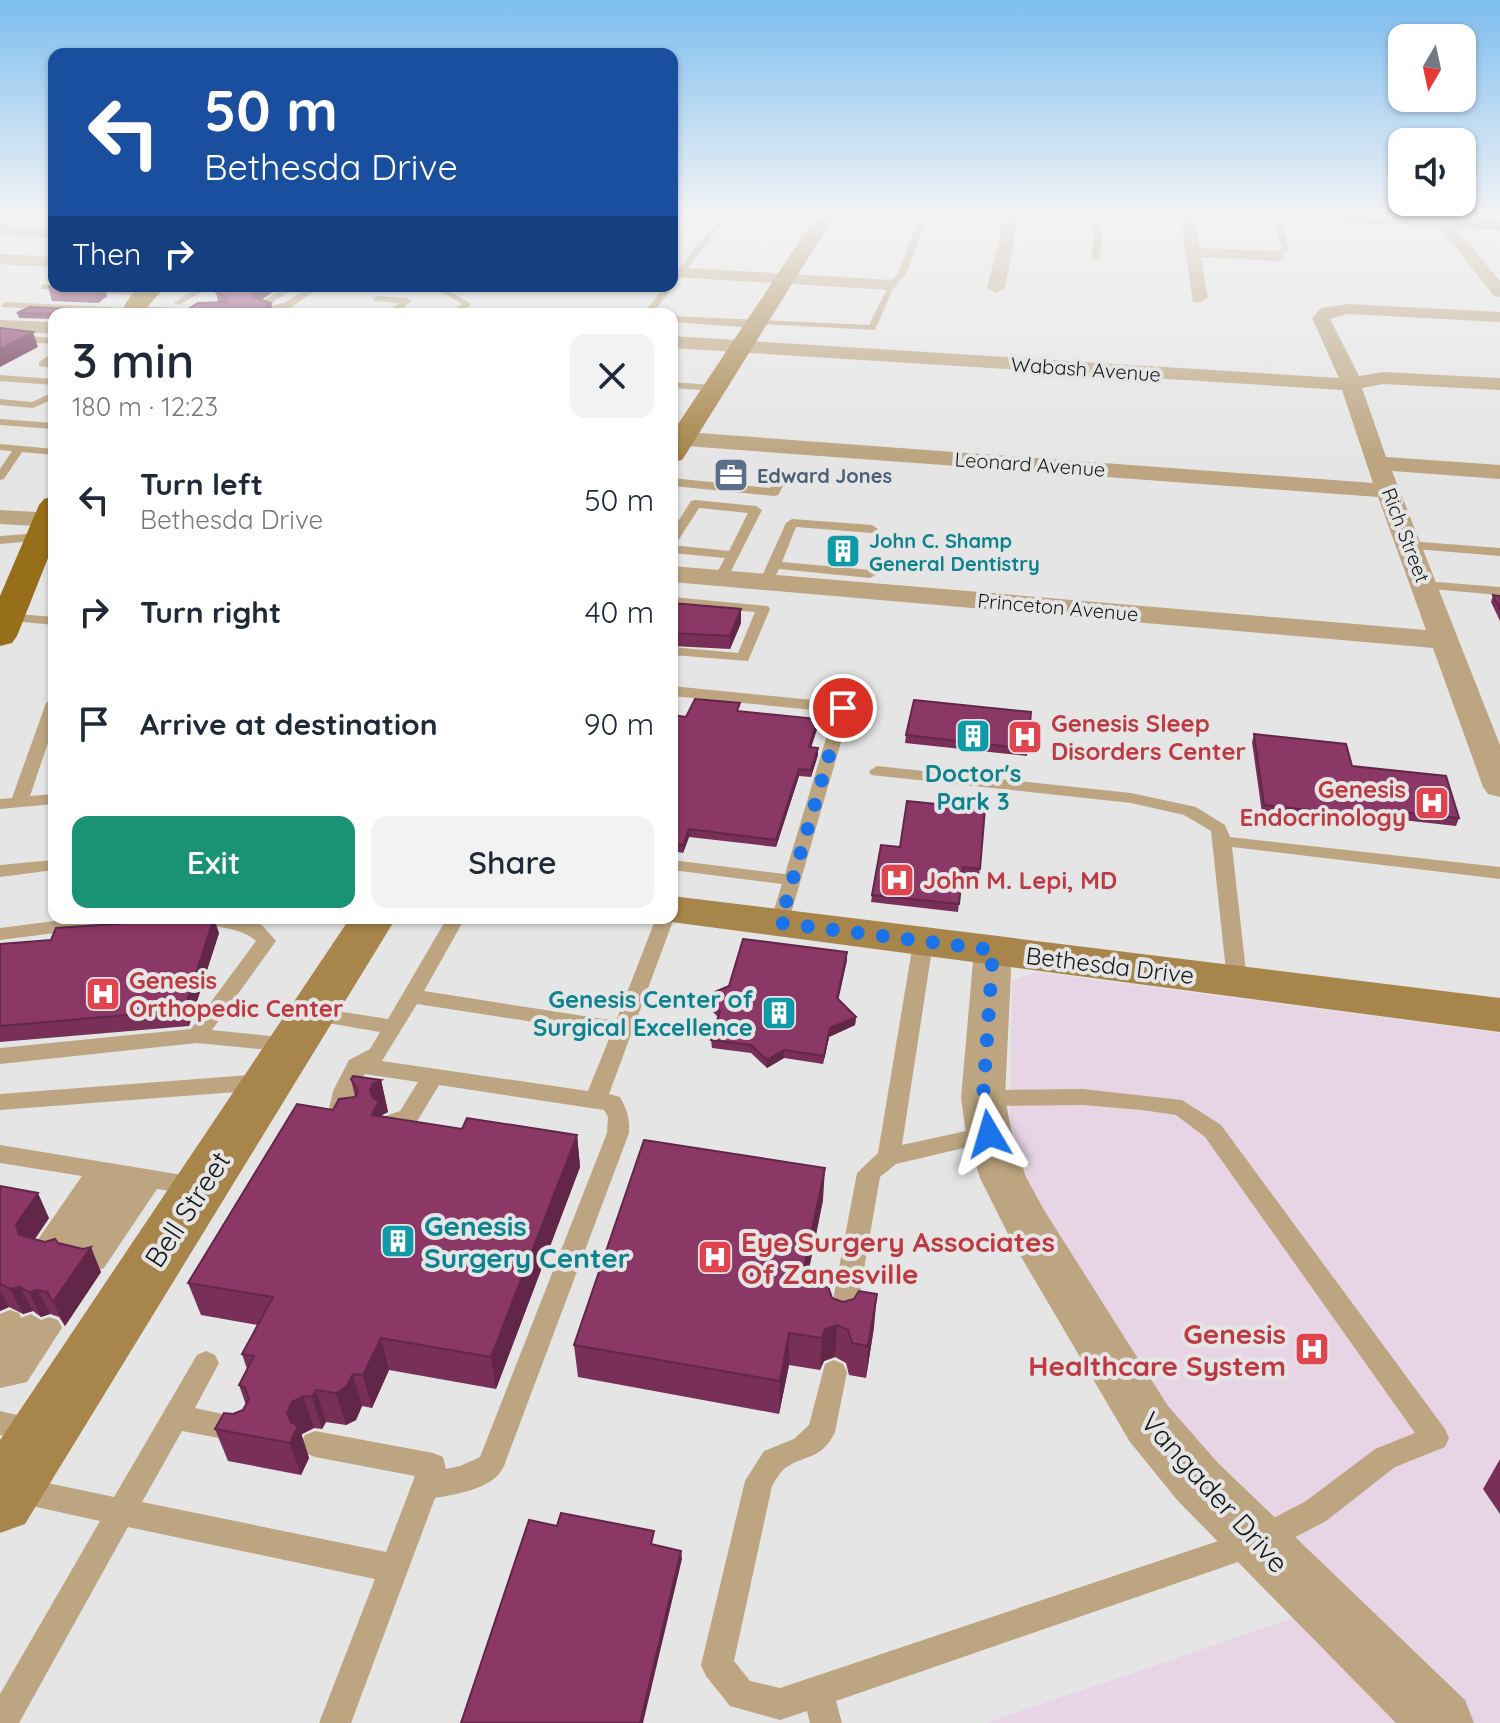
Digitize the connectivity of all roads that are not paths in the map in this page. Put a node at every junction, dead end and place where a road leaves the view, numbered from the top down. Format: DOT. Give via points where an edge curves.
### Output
graph roads {
  1 [pos="33,295"];
  2 [pos="190,295"];
  3 [pos="278,295"];
  4 [pos="303,295"];
  5 [pos="775,295"];
  6 [pos="886,295"];
  7 [pos="376,299"];
  8 [pos="177,303"];
  9 [pos="265,308"];
  10 [pos="284,308"];
  11 [pos="398,308"];
  12 [pos="1500,317"];
  13 [pos="48,318"];
  14 [pos="678,319"];
  15 [pos="1,321"];
  16 [pos="48,322"];
  17 [pos="757,323"];
  18 [pos="48,339"];
  19 [pos="678,342"];
  20 [pos="742,347"];
  21 [pos="0,378"];
  22 [pos="48,382"];
  23 [pos="1350,384"];
  24 [pos="1500,384"];
  25 [pos="678,385"];
  26 [pos="715,388"];
  27 [pos="48,398"];
  28 [pos="0,402"];
  29 [pos="0,422"];
  30 [pos="48,426"];
  31 [pos="678,440"];
  32 [pos="678,444"];
  33 [pos="0,447"];
  34 [pos="19,449"];
  35 [pos="48,451"];
  36 [pos="1380,463"];
  37 [pos="1500,472"];
  38 [pos="812,476"];
  39 [pos="0,477"];
  40 [pos="678,483"];
  41 [pos="1388,491"];
  42 [pos="0,517"];
  43 [pos="48,521"];
  44 [pos="48,521"];
  45 [pos="48,523"];
  46 [pos="678,528"];
  47 [pos="872,529"];
  48 [pos="0,540"];
  49 [pos="1408,545"];
  50 [pos="678,551"];
  51 [pos="1500,552"];
  52 [pos="727,566"];
  53 [pos="678,573"];
  54 [pos="870,574"];
  55 [pos="766,576"];
  56 [pos="1424,585"];
  57 [pos="1500,591"];
  58 [pos="678,601"];
  59 [pos="745,607"];
  60 [pos="48,621"];
  61 [pos="2,623"];
  62 [pos="1445,640"];
  63 [pos="678,652"];
  64 [pos="678,692"];
  65 [pos="48,722"];
  66 [pos="877,771"];
  67 [pos="1500,787"];
  68 [pos="48,800"];
  69 [pos="19,802"];
  70 [pos="0,804"];
  71 [pos="1222,841"];
  72 [pos="48,866"];
  73 [pos="678,867"];
  74 [pos="0,871"];
  75 [pos="1500,873"];
  76 [pos="786,902"];
  77 [pos="678,910"];
  78 [pos="79,924"];
  79 [pos="239,924"];
  80 [pos="369,924"];
  81 [pos="453,924"];
  82 [pos="663,924"];
  83 [pos="0,934"];
  84 [pos="923,943"];
  85 [pos="993,950"];
  86 [pos="1237,980"];
  87 [pos="412,996"];
  88 [pos="1500,1015"];
  89 [pos="395,1027"];
  90 [pos="623,1029"];
  91 [pos="197,1036"];
  92 [pos="291,1047"];
  93 [pos="0,1056"];
  94 [pos="357,1065"];
  95 [pos="433,1076"];
  96 [pos="596,1100"];
  97 [pos="0,1102"];
  98 [pos="986,1116"];
  99 [pos="352,1122"];
  100 [pos="391,1123"];
  101 [pos="0,1154"];
  102 [pos="889,1157"];
  103 [pos="140,1177"];
  104 [pos="842,1321"];
  105 [pos="22,1327"];
  106 [pos="206,1363"];
  107 [pos="0,1367"];
  108 [pos="834,1372"];
  109 [pos="0,1376"];
  110 [pos="176,1417"];
  111 [pos="22,1428"];
  112 [pos="244,1430"];
  113 [pos="315,1444"];
  114 [pos="425,1487"];
  115 [pos="4,1495"];
  116 [pos="121,1512"];
  117 [pos="1257,1542"];
  118 [pos="394,1568"];
  119 [pos="822,1708"];
  120 [pos="1,1723"];
  121 [pos="335,1723"];
  122 [pos="1442,1723"];
  1 -- 15 [label="lane"];
  2 -- 8 [label="lane"];
  3 -- 9 [label="lane" via="260,307"];
  4 -- 10 [label="lane"];
  5 -- 17 [label="street"];
  6 -- 17 [label="lane" via="872,328"];
  7 -- 11 [label="lane" via="407,301"];
  12 -- 23 [label="street, Rich Street" via="1334,310 1321,318"];
  13 -- 15 [label="lane"];
  14 -- 17 [label="lane"];
  15 -- 16 [label="street"];
  15 -- 18 [label="lane"];
  17 -- 20 [label="street"];
  19 -- 20 [label="street, Wabash Avenue"];
  20 -- 23 [label="street, Wabash Avenue"];
  20 -- 26 [label="street"];
  21 -- 22 [label="lane"];
  23 -- 24 [label="street, Wabash Avenue" via="1383,378"];
  23 -- 36 [label="street, Rich Street"];
  25 -- 26 [label="lane"];
  26 -- 31 [label="street"];
  27 -- 28 [label="lane" via="33,405"];
  29 -- 30 [label="lane"];
  32 -- 41 [label="street, Leonard Avenue"];
  33 -- 34 [label="lane"];
  34 -- 35 [label="lane"];
  34 -- 39 [label="lane"];
  36 -- 37 [label="street"];
  36 -- 41 [label="street, Rich Street"];
  38 -- 40 [label="lane" via="782,478 774,492"];
  41 -- 49 [label="street, Rich Street"];
  42 -- 43 [label="street"];
  44 -- 48 [label="lane"];
  45 -- 61 [label="main road"];
  46 -- 52 [label="lane" via="695,504 756,510"];
  47 -- 55 [label="lane" via="792,523"];
  49 -- 51 [label="lane"];
  49 -- 56 [label="street, Rich Street"];
  50 -- 52 [label="lane"];
  52 -- 53 [label="street, Princeton Avenue"];
  52 -- 55 [label="street, Princeton Avenue"];
  54 -- 55 [label="lane"];
  55 -- 59 [label="lane"];
  55 -- 62 [label="street, Princeton Avenue"];
  56 -- 57 [label="lane"];
  56 -- 62 [label="street, Rich Street"];
  58 -- 59 [label="lane"];
  59 -- 63 [label="lane" via="763,609 743,658"];
  60 -- 61 [label="lane"];
  62 -- 67 [label="street, Rich Street"];
  64 -- 76 [label="lane" via="843,708"];
  65 -- 69 [label="lane"];
  66 -- 71 [label="lane" via="1131,798 1190,811 1219,829"];
  68 -- 69 [label="lane"];
  69 -- 70 [label="lane"];
  71 -- 75 [label="lane"];
  71 -- 86 [label="lane"];
  72 -- 74 [label="lane"];
  73 -- 76 [label="lane"];
  76 -- 77 [label="street, Bethesda Drive"];
  76 -- 84 [label="street, Bethesda Drive"];
  78 -- 83 [label="lane"];
  79 -- 91 [label="lane" via="255,929 266,941"];
  80 -- 92 [label="street, Bell Street"];
  81 -- 87 [label="lane"];
  82 -- 90 [label="lane"];
  84 -- 85 [label="street, Bethesda Drive"];
  84 -- 102 [label="lane"];
  85 -- 86 [label="street, Bethesda Drive"];
  85 -- 98 [label="street, Vangader Drive"];
  86 -- 88 [label="street, Bethesda Drive"];
  87 -- 89 [label="lane"];
  87 -- 90 [label="lane"];
  89 -- 92 [label="lane"];
  89 -- 94 [label="lane" via="378,1054"];
  90 -- 96 [label="lane"];
  91 -- 92 [label="lane"];
  91 -- 93 [label="lane"];
  92 -- 97 [label="lane"];
  92 -- 103 [label="street, Bell Street"];
  94 -- 95 [label="lane"];
  94 -- 99 [label="lane" via="340,1109"];
  95 -- 96 [label="lane"];
  95 -- 100 [label="lane" via="417,1107"];
  96 -- 114 [label="lane" via="612,1103 619,1117 618,1133 490,1466 464,1479"];
  98 -- 102 [label="lane"];
  98 -- 117 [label="street, Vangader Drive" via="1003,1178 1027,1224 1149,1424"];
  98 -- 117 [label="lane" via="1083,1097 1182,1108 1213,1131 1435,1438 1385,1458 1316,1511"];
  101 -- 103 [label="lane"];
  102 -- 104 [label="lane" via="869,1173"];
  103 -- 103 [label="lane" via="69,1256"];
  103 -- 111 [label="street, Bell Street"];
  105 -- 107 [label="lane"];
  105 -- 109 [label="lane" via="18,1374"];
  106 -- 110 [label="lane"];
  108 -- 119 [label="lane" via="821,1432 804,1448 774,1460 759,1481 717,1665 741,1695"];
  110 -- 112 [label="lane"];
  110 -- 116 [label="lane"];
  111 -- 115 [label="street, Bell Street"];
  113 -- 114 [label="lane" via="433,1466"];
  114 -- 118 [label="lane"];
  115 -- 116 [label="lane"];
  116 -- 118 [label="lane"];
  116 -- 120 [label="lane"];
  117 -- 119 [label="lane"];
  117 -- 122 [label="street, Vangader Drive"];
  118 -- 121 [label="lane"];
}
